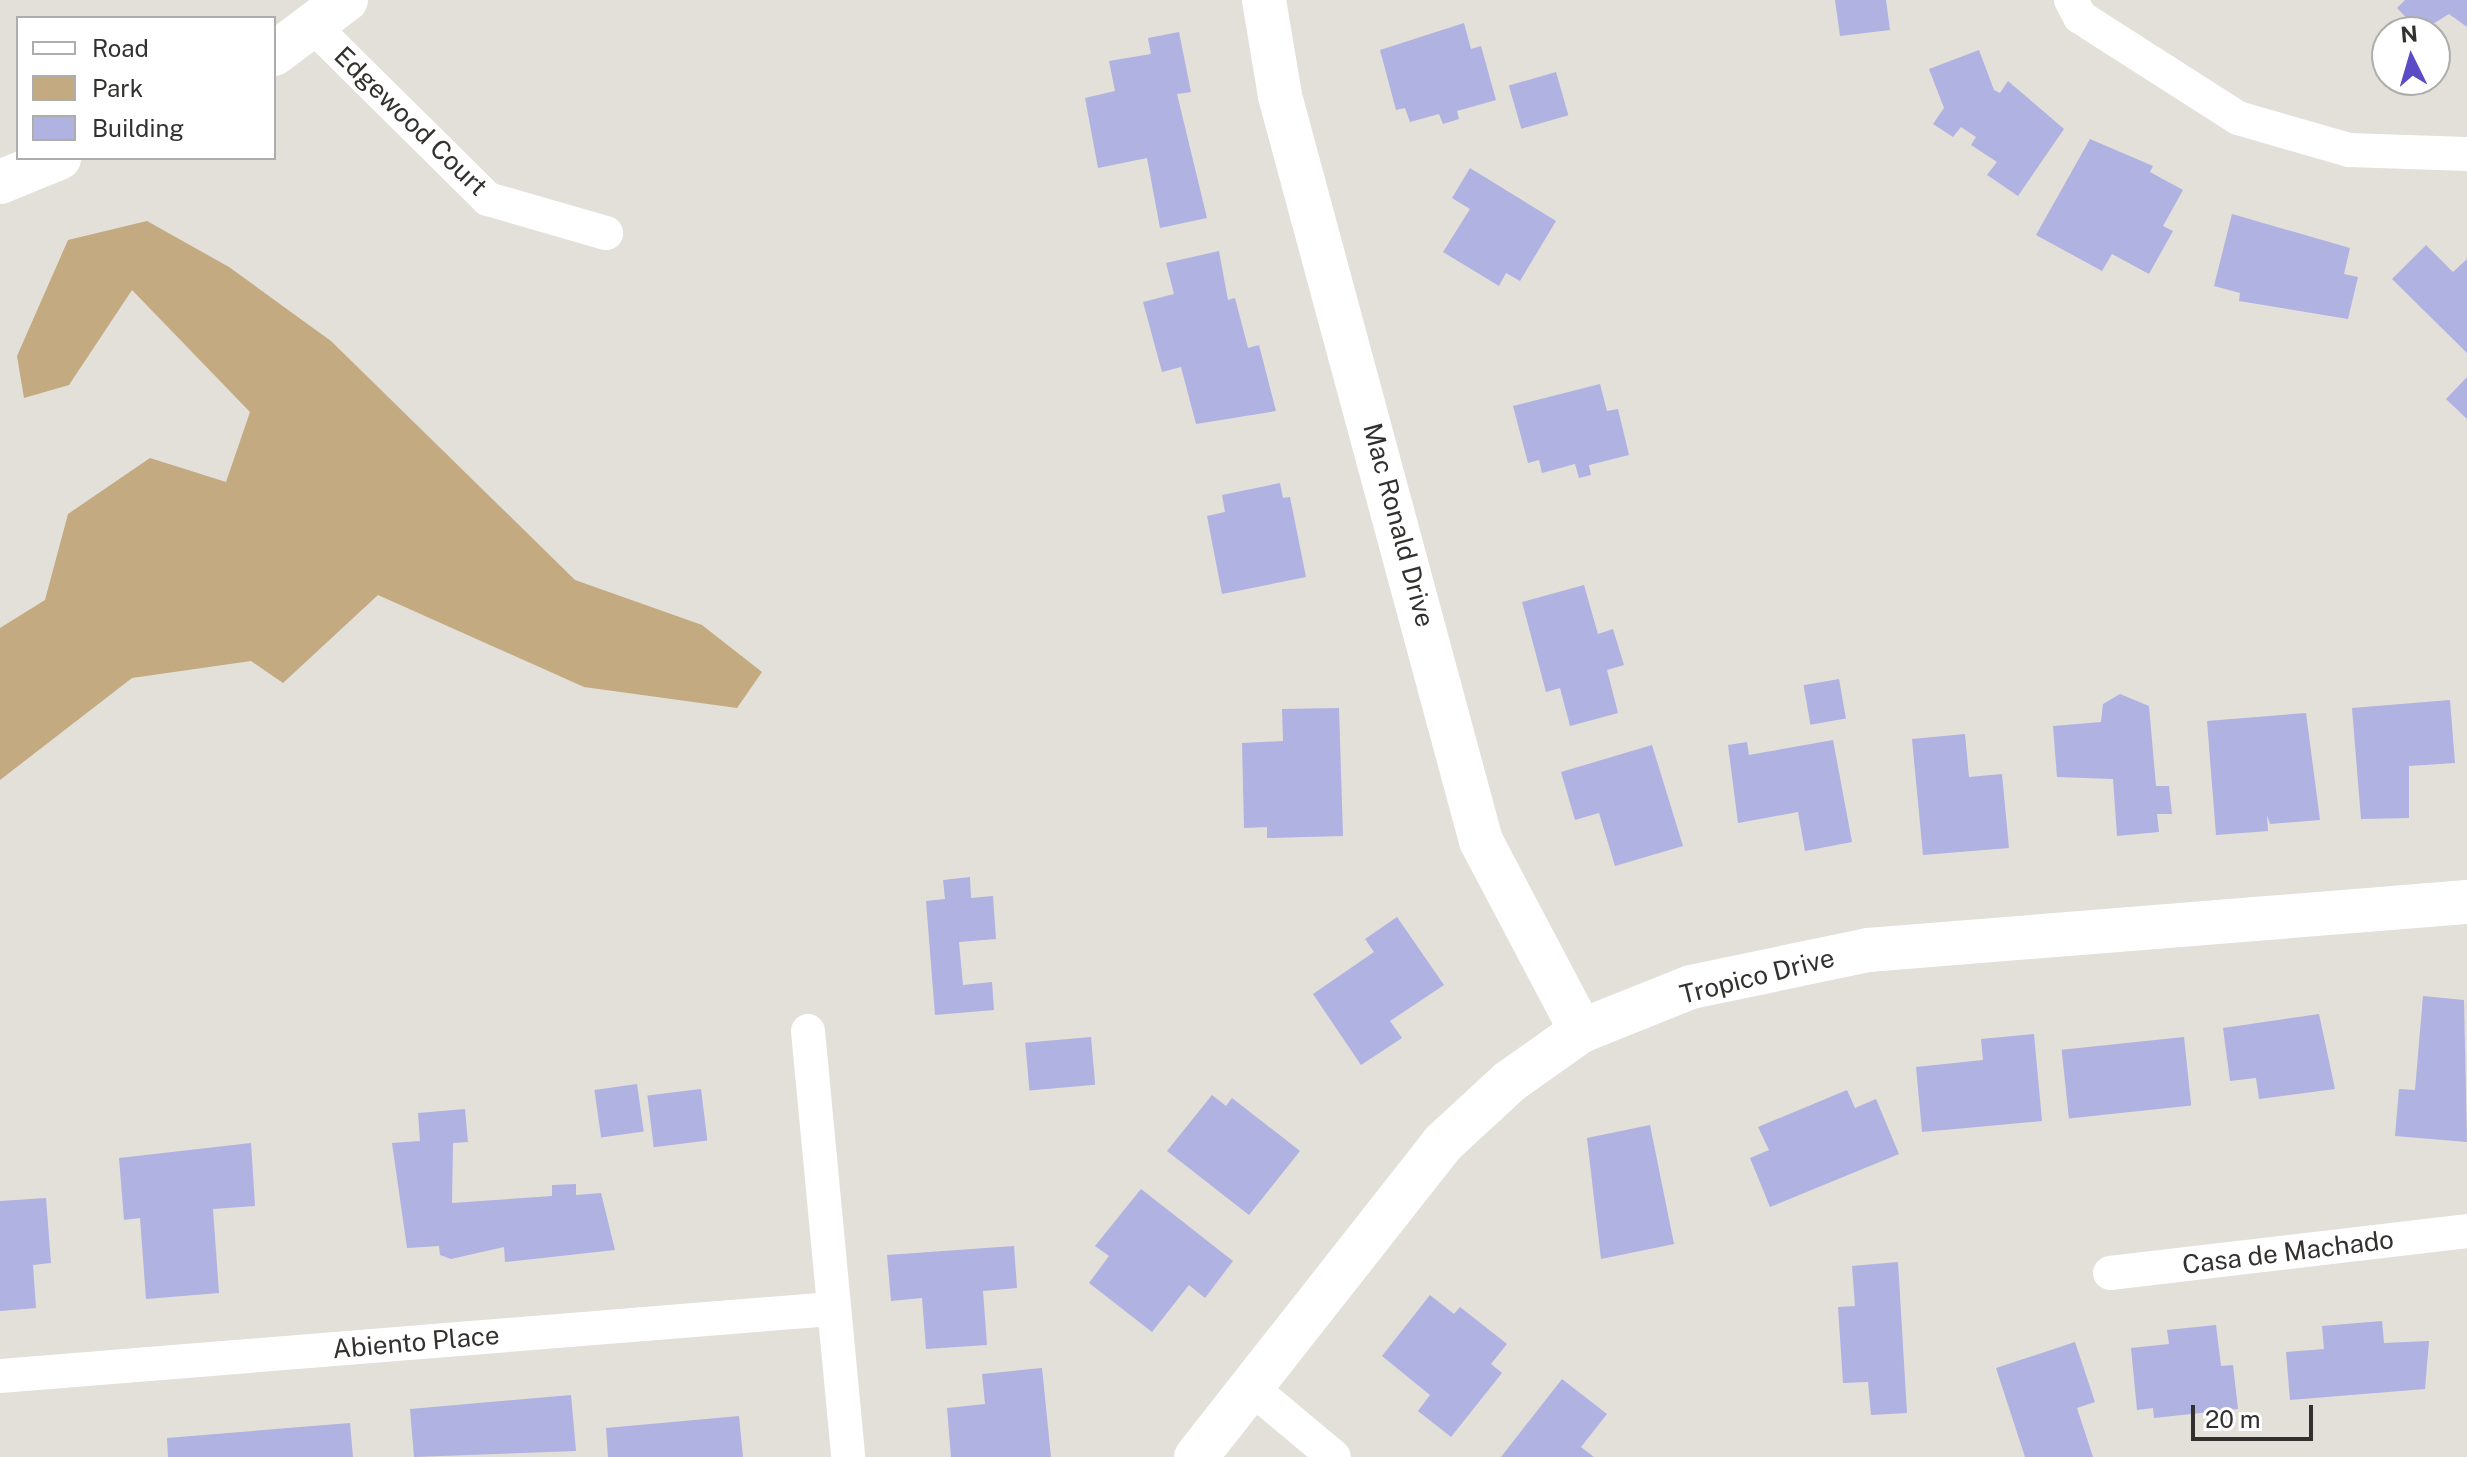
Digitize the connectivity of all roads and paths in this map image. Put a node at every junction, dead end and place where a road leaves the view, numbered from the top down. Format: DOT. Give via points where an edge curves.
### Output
graph roads {
  1 [pos="1264,0"];
  2 [pos="2071,0"];
  3 [pos="330,13"];
  4 [pos="276,53"];
  5 [pos="2467,154"];
  6 [pos="54,160"];
  7 [pos="0,182"];
  8 [pos="606,233"];
  9 [pos="2467,902"];
  10 [pos="808,1031"];
  11 [pos="1581,1031"];
  12 [pos="2467,1231"];
  13 [pos="2110,1273"];
  14 [pos="831,1309"];
  15 [pos="0,1376"];
  16 [pos="1254,1390"];
  17 [pos="848,1457"];
  18 [pos="1196,1457"];
  19 [pos="1334,1457"];
  1 -- 11 [label="street, Mac Ronald Drive" via="1280,96 1481,841"];
  2 -- 5 [label="street" via="2080,17 2238,118 2349,150"];
  3 -- 4 [label="street"];
  3 -- 8 [label="street, Edgewood Court" via="488,199"];
  6 -- 7 [label="street"];
  9 -- 11 [label="street, Tropico Drive" via="1868,950 1691,987"];
  10 -- 14 [label="street"];
  11 -- 16 [label="street, Tropico Drive" via="1509,1082 1443,1143"];
  12 -- 13 [label="street, Casa de Machado"];
  14 -- 15 [label="street, Abiento Place"];
  14 -- 17 [label="street"];
  16 -- 18 [label="street, Tropico Drive"];
  16 -- 19 [label="street"];
}
